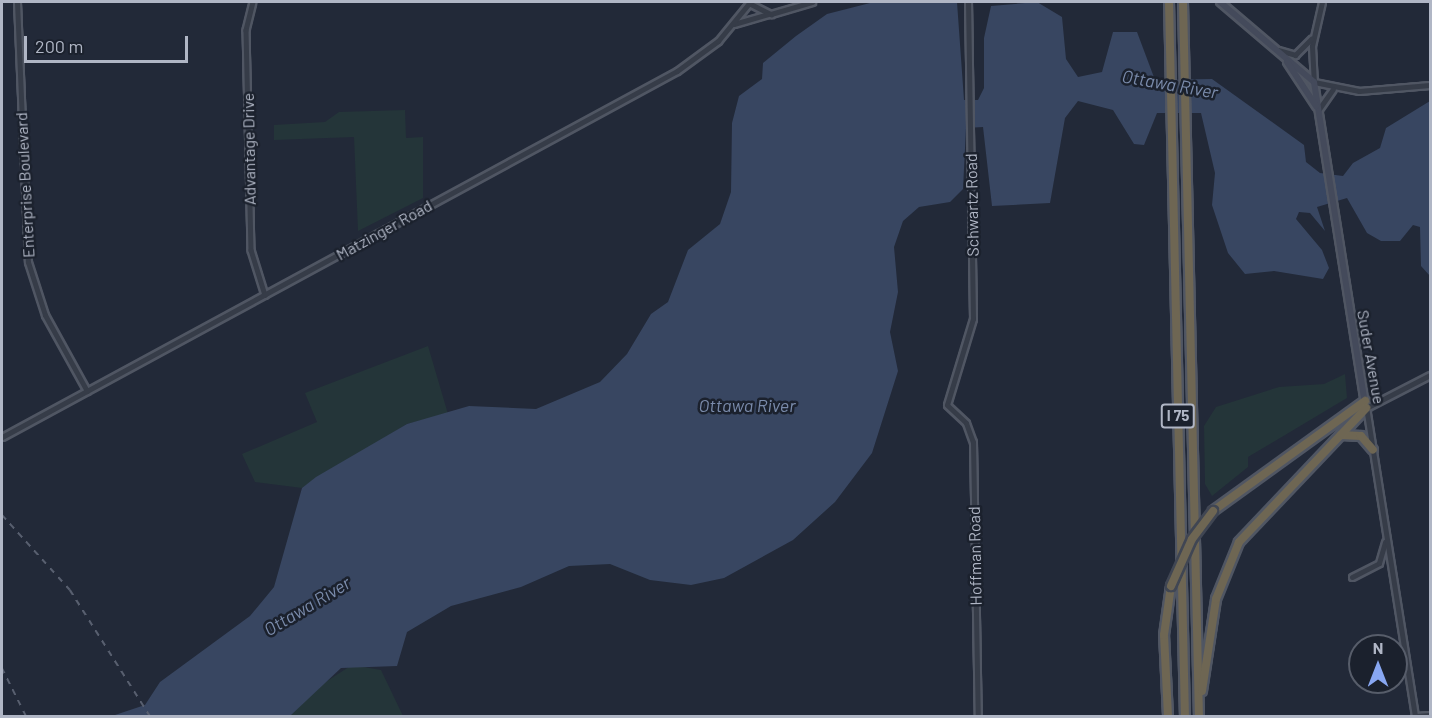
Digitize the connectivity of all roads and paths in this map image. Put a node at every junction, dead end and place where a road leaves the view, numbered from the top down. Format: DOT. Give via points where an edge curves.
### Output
graph roads {
  1 [pos="17,2"];
  2 [pos="253,2"];
  3 [pos="750,2"];
  4 [pos="813,2"];
  5 [pos="969,2"];
  6 [pos="1169,2"];
  7 [pos="1183,2"];
  8 [pos="1220,2"];
  9 [pos="1322,2"];
  10 [pos="771,14"];
  11 [pos="734,24"];
  12 [pos="1313,35"];
  13 [pos="1275,49"];
  14 [pos="1284,56"];
  15 [pos="1314,82"];
  16 [pos="1431,86"];
  17 [pos="1333,89"];
  18 [pos="1318,111"];
  19 [pos="265,295"];
  20 [pos="1431,375"];
  21 [pos="87,391"];
  22 [pos="1366,404"];
  23 [pos="947,405"];
  24 [pos="1340,435"];
  25 [pos="2,438"];
  26 [pos="1373,450"];
  27 [pos="1386,534"];
  28 [pos="1352,577"];
  29 [pos="1199,713"];
  30 [pos="1431,715"];
  31 [pos="1415,716"];
  32 [pos="978,717"];
  33 [pos="1168,717"];
  34 [pos="1185,717"];
  1 -- 21 [label="street, Enterprise Boulevard" via="28,262 45,315"];
  2 -- 19 [label="street, Advantage Drive" via="246,30 251,250"];
  3 -- 10 [label="street"];
  3 -- 11 [label="street, Matzinger Road"];
  4 -- 10 [label="street"];
  5 -- 23 [label="street, Schwartz Road" via="973,319"];
  6 -- 34 [label="highway, I 75"];
  7 -- 29 [label="highway, I 75"];
  8 -- 13 [label="main road"];
  9 -- 12 [label="street, Suder Avenue"];
  10 -- 11 [label="street"];
  11 -- 19 [label="street, Matzinger Road" via="704,54 677,71"];
  12 -- 13 [label="street" via="1295,56"];
  12 -- 15 [label="street, Suder Avenue"];
  13 -- 14 [label="main road"];
  14 -- 15 [label="main road"];
  14 -- 18 [label="main road"];
  15 -- 17 [label="street"];
  15 -- 18 [label="main road, Suder Avenue"];
  16 -- 17 [label="street" via="1390,91"];
  17 -- 18 [label="street"];
  18 -- 22 [label="main road, Suder Avenue"];
  19 -- 21 [label="street, Matzinger Road"];
  20 -- 22 [label="street"];
  21 -- 25 [label="street, Matzinger Road"];
  22 -- 24 [label="highway"];
  22 -- 26 [label="street, Suder Avenue"];
  22 -- 33 [label="highway, bridge" via="1213,511 1188,546 1171,586 1164,635"];
  23 -- 32 [label="street, Hoffman Road" via="966,423 973,442"];
  24 -- 26 [label="highway" via="1361,436"];
  24 -- 29 [label="highway" via="1262,513 1230,557 1216,599"];
  26 -- 27 [label="street, Suder Avenue"];
  27 -- 28 [label="street" via="1379,563"];
  27 -- 31 [label="street, Suder Avenue"];
  30 -- 31 [label="street"];
}
